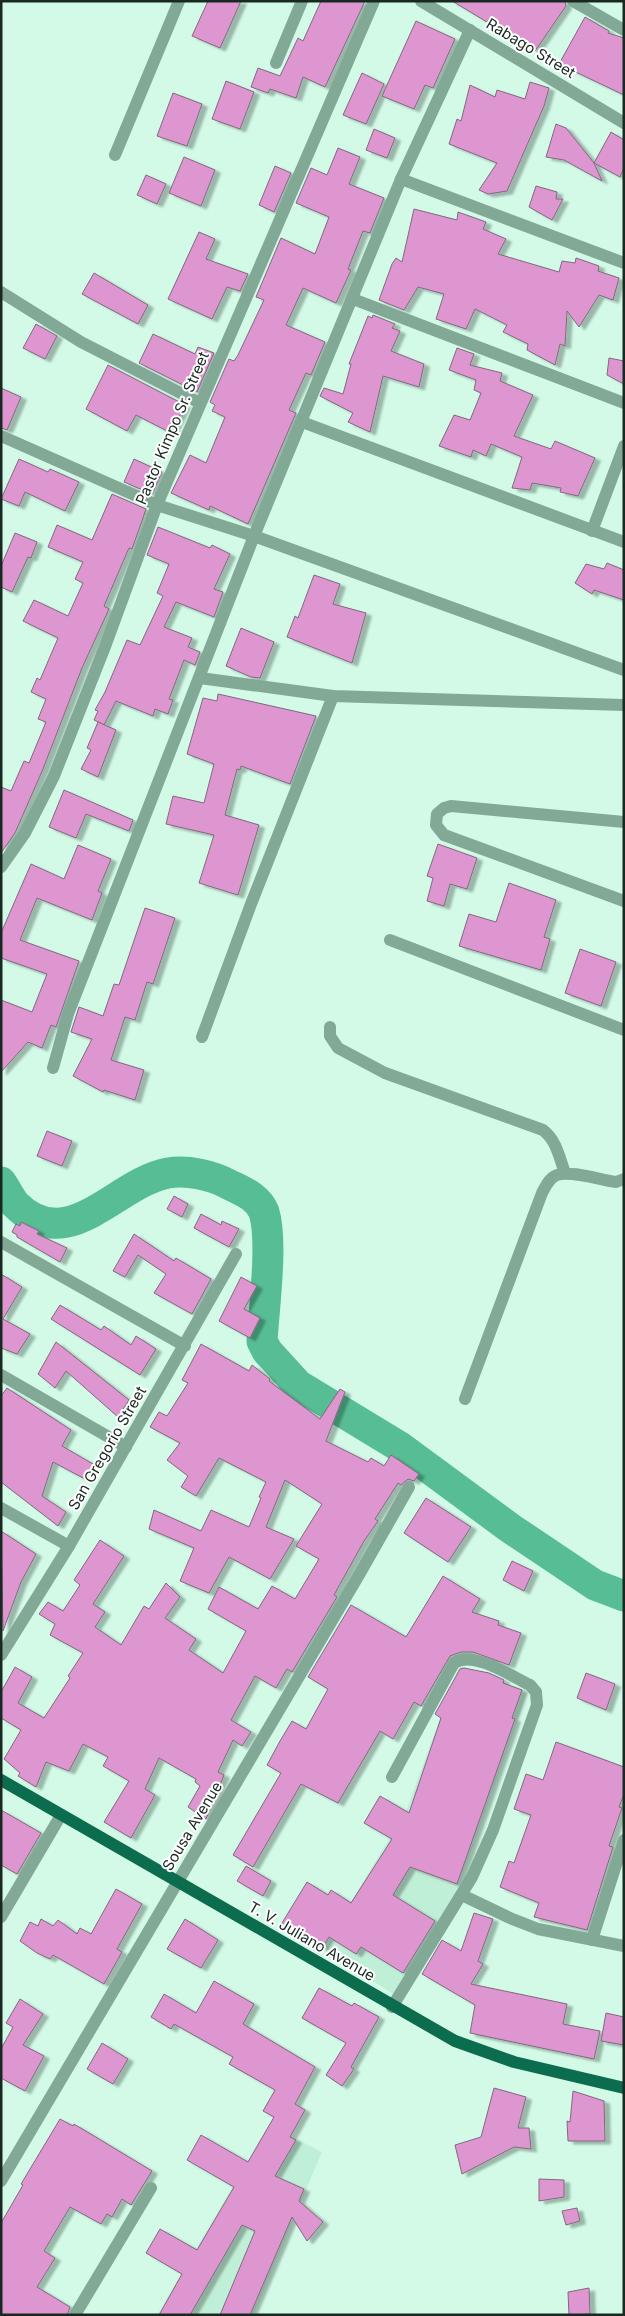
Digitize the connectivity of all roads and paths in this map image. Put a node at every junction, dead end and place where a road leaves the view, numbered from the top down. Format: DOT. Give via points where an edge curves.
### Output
graph roads {
  1 [pos="179,1"];
  2 [pos="302,1"];
  3 [pos="374,1"];
  4 [pos="421,1"];
  5 [pos="573,1"];
  6 [pos="470,30"];
  7 [pos="624,30"];
  8 [pos="276,63"];
  9 [pos="623,122"];
  10 [pos="115,154"];
  11 [pos="401,179"];
  12 [pos="624,263"];
  13 [pos="1,292"];
  14 [pos="353,299"];
  15 [pos="200,403"];
  16 [pos="624,403"];
  17 [pos="302,422"];
  18 [pos="1,436"];
  19 [pos="624,446"];
  20 [pos="157,505"];
  21 [pos="592,531"];
  22 [pos="254,536"];
  23 [pos="624,542"];
  24 [pos="624,670"];
  25 [pos="200,678"];
  26 [pos="333,696"];
  27 [pos="624,705"];
  28 [pos="624,822"];
  29 [pos="1,867"];
  30 [pos="624,900"];
  31 [pos="390,940"];
  32 [pos="330,1027"];
  33 [pos="624,1030"];
  34 [pos="202,1037"];
  35 [pos="52,1068"];
  36 [pos="565,1173"];
  37 [pos="624,1179"];
  38 [pos="1,1242"];
  39 [pos="236,1254"];
  40 [pos="185,1346"];
  41 [pos="1,1375"];
  42 [pos="464,1399"];
  43 [pos="126,1447"];
  44 [pos="409,1487"];
  45 [pos="1,1508"];
  46 [pos="69,1546"];
  47 [pos="2,1650"];
  48 [pos="392,1777"];
  49 [pos="1,1780"];
  50 [pos="61,1815"];
  51 [pos="624,1840"];
  52 [pos="178,1882"];
  53 [pos="462,1895"];
  54 [pos="1,1917"];
  55 [pos="592,1940"];
  56 [pos="624,1946"];
  57 [pos="392,2007"];
  58 [pos="624,2088"];
  59 [pos="1,2181"];
  60 [pos="151,2188"];
  61 [pos="75,2315"];
  1 -- 10 [label="street"];
  2 -- 8 [label="street"];
  3 -- 15 [label="street, Pastor Kimpo Sr. Street"];
  4 -- 6 [label="street, Rabago Street"];
  5 -- 7 [label="street"];
  6 -- 9 [label="street, Rabago Street"];
  6 -- 11 [label="street"];
  11 -- 12 [label="street"];
  11 -- 14 [label="street"];
  13 -- 15 [label="street" via="81,342"];
  14 -- 16 [label="street"];
  14 -- 17 [label="street"];
  15 -- 20 [label="street, Pastor Kimpo Sr. Street"];
  17 -- 21 [label="street"];
  17 -- 22 [label="street"];
  18 -- 20 [label="street"];
  19 -- 21 [label="street"];
  20 -- 22 [label="street"];
  20 -- 29 [label="street, Pastor Kimpo Sr. Street" via="54,776 24,833"];
  21 -- 23 [label="street"];
  22 -- 24 [label="street"];
  22 -- 25 [label="street"];
  25 -- 26 [label="street"];
  25 -- 35 [label="street" via="68,1014"];
  26 -- 27 [label="street"];
  26 -- 34 [label="street" via="250,904"];
  28 -- 30 [label="street" via="451,806 437,814 436,826 444,835"];
  31 -- 33 [label="street"];
  32 -- 36 [label="street" via="330,1036 338,1048 385,1073 543,1130 555,1143"];
  36 -- 37 [label="street" via="616,1182"];
  36 -- 42 [label="street" via="549,1181 542,1192"];
  38 -- 40 [label="street"];
  39 -- 40 [label="street, San Gregorio Street"];
  40 -- 43 [label="street, San Gregorio Street"];
  41 -- 43 [label="street"];
  43 -- 46 [label="street, San Gregorio Street"];
  44 -- 52 [label="street, Sousa Avenue"];
  45 -- 46 [label="street"];
  46 -- 47 [label="street, San Gregorio Street"];
  48 -- 53 [label="street" via="454,1663 460,1659 478,1660 530,1685 536,1692 537,1705 493,1830"];
  49 -- 50 [label="main road, T. V. Juliano Avenue"];
  50 -- 52 [label="main road, T. V. Juliano Avenue"];
  50 -- 54 [label="street"];
  51 -- 55 [label="street"];
  52 -- 57 [label="main road, T. V. Juliano Avenue"];
  52 -- 59 [label="street, Sousa Avenue"];
  53 -- 55 [label="street" via="538,1929"];
  53 -- 57 [label="street"];
  55 -- 56 [label="street"];
  57 -- 58 [label="main road, T. V. Juliano Avenue" via="455,2041 485,2053"];
  60 -- 61 [label="street"];
}
